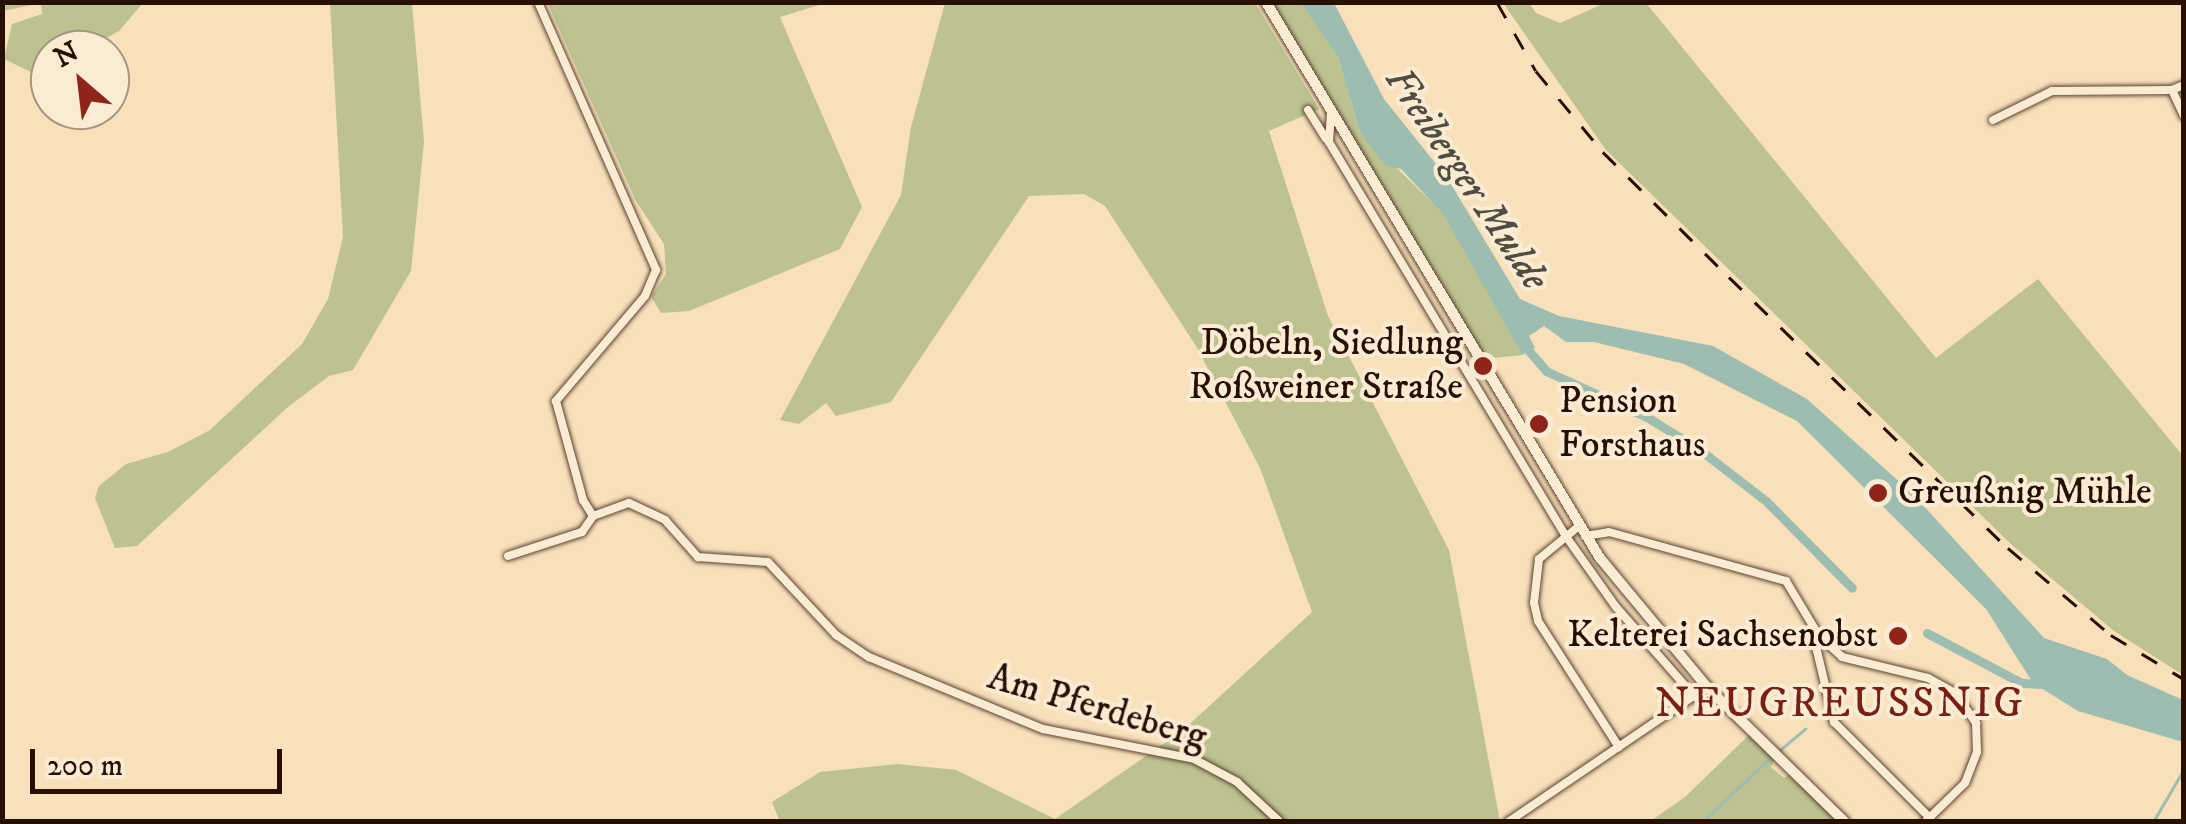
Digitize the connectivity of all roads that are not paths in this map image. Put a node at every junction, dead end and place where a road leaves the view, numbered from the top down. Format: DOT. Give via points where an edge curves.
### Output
graph roads {
  1 [pos="538,2"];
  2 [pos="1266,2"];
  3 [pos="2184,85"];
  4 [pos="2172,90"];
  5 [pos="1308,110"];
  6 [pos="1331,112"];
  7 [pos="2184,116"];
  8 [pos="1992,120"];
  9 [pos="1329,142"];
  10 [pos="1496,388"];
  11 [pos="1482,397"];
  12 [pos="1543,466"];
  13 [pos="1528,474"];
  14 [pos="594,516"];
  15 [pos="1582,531"];
  16 [pos="1565,534"];
  17 [pos="508,556"];
  18 [pos="1811,624"];
  19 [pos="1707,687"];
  20 [pos="1695,697"];
  21 [pos="1619,747"];
  22 [pos="1928,820"];
  23 [pos="1280,822"];
  24 [pos="1508,822"];
  25 [pos="1845,822"];
  1 -- 14 [label="street" via="656,270 651,288 556,402 582,500"];
  2 -- 6 [label="main road"];
  3 -- 4 [label="street"];
  4 -- 7 [label="street"];
  4 -- 8 [label="street" via="2052,91"];
  5 -- 9 [label="street"];
  6 -- 9 [label="street"];
  6 -- 10 [label="main road"];
  9 -- 11 [label="street"];
  10 -- 11 [label="street"];
  10 -- 12 [label="main road"];
  11 -- 13 [label="street"];
  12 -- 13 [label="street"];
  12 -- 15 [label="main road"];
  13 -- 16 [label="street"];
  14 -- 17 [label="street" via="582,532"];
  14 -- 23 [label="street, Am Pferdeberg" via="629,503 665,520 698,557 768,562 836,635 936,689 1043,729 1200,761 1237,782"];
  15 -- 16 [label="street"];
  15 -- 18 [label="street" via="1610,532 1786,581"];
  15 -- 19 [label="main road"];
  16 -- 20 [label="street" via="1616,607"];
  16 -- 21 [label="street" via="1536,570 1538,621"];
  18 -- 22 [label="street" via="1834,722"];
  18 -- 22 [label="street" via="1842,657 1928,678 1966,702 1976,723 1972,771"];
  19 -- 20 [label="street"];
  19 -- 25 [label="main road"];
  20 -- 21 [label="street"];
  21 -- 24 [label="street"];
}
